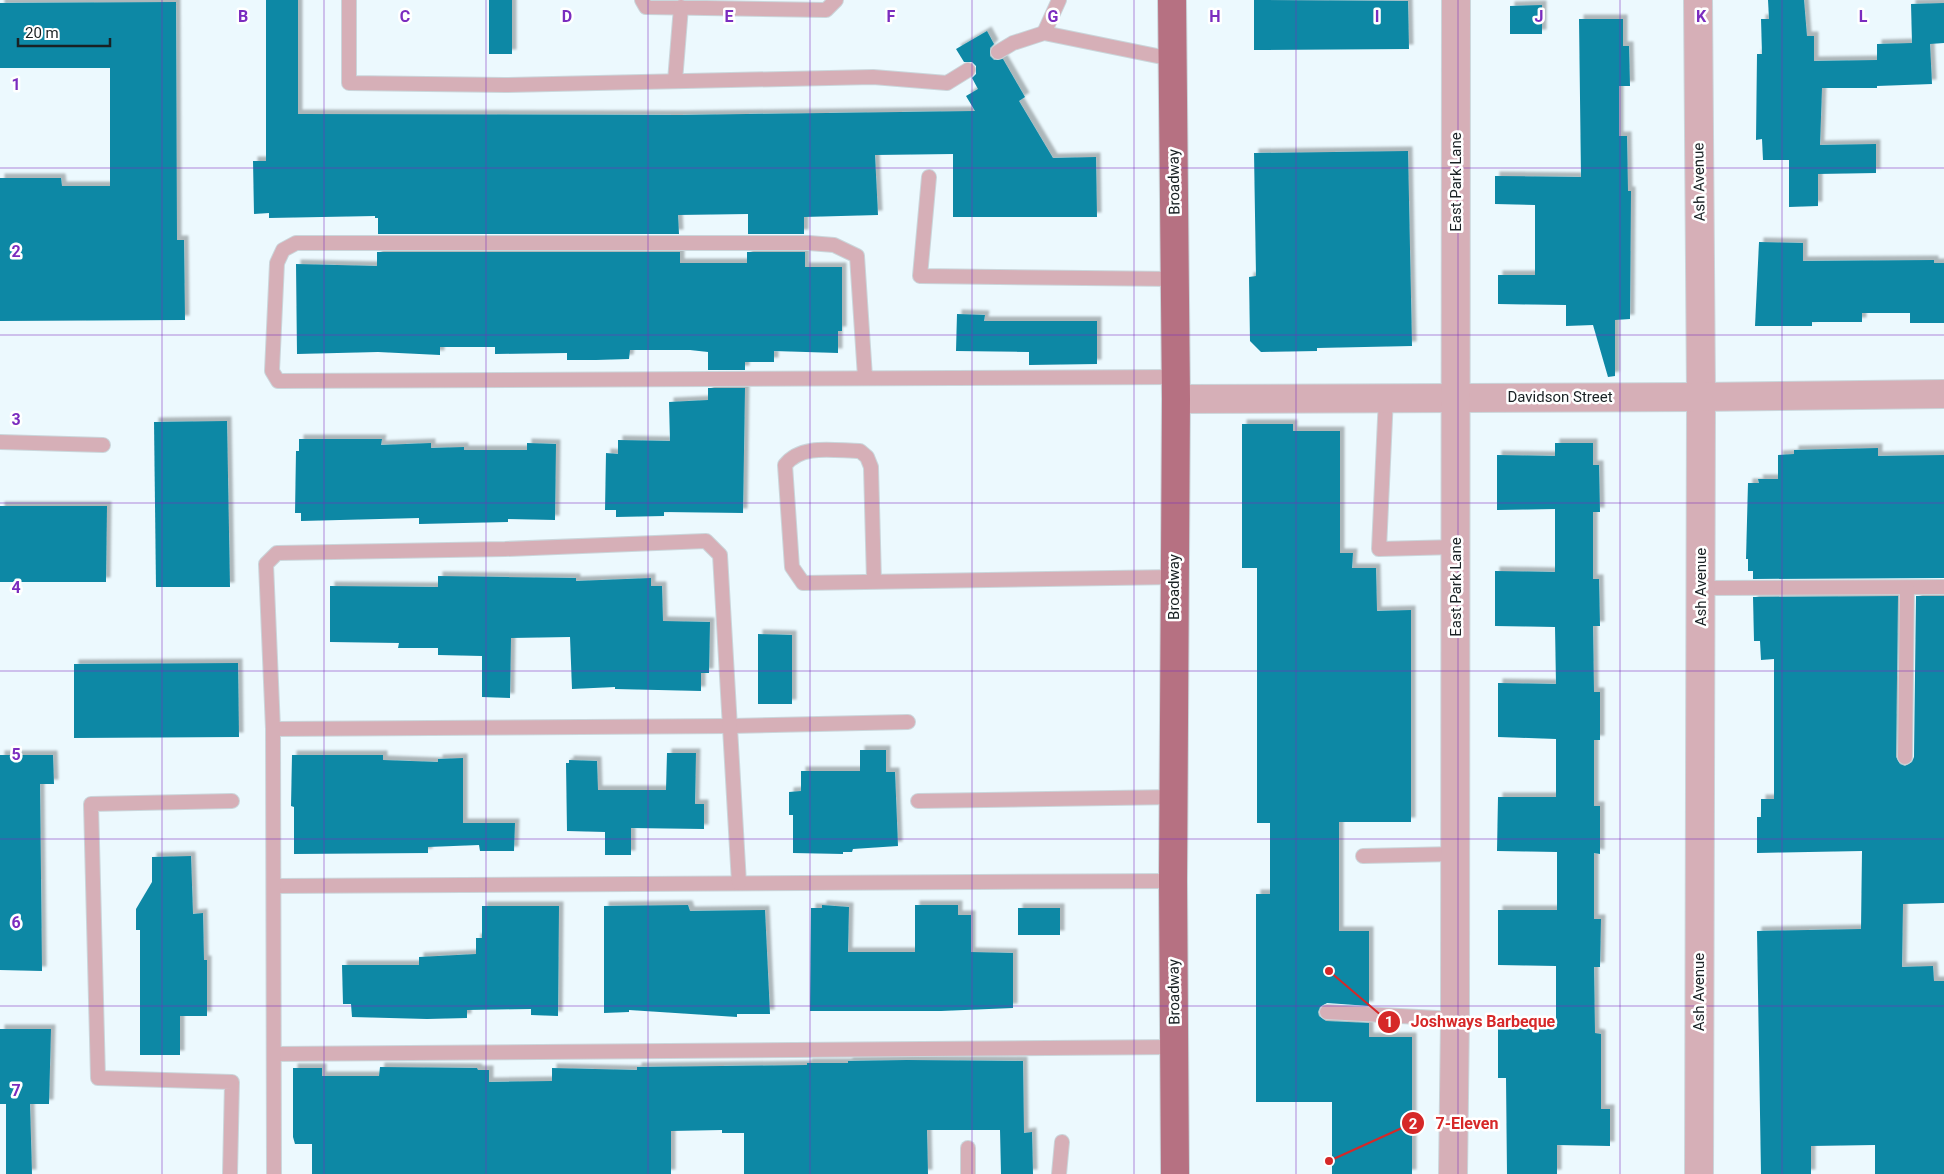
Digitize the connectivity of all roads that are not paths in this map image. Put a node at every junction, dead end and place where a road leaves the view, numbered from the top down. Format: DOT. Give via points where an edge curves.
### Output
graph roads {
  1 [pos="350,0"];
  2 [pos="642,0"];
  3 [pos="836,0"];
  4 [pos="1059,0"];
  5 [pos="1172,0"];
  6 [pos="1456,0"];
  7 [pos="1698,0"];
  8 [pos="681,7"];
  9 [pos="1044,34"];
  10 [pos="998,52"];
  11 [pos="1172,59"];
  12 [pos="968,70"];
  13 [pos="675,81"];
  14 [pos="929,177"];
  15 [pos="1174,279"];
  16 [pos="865,377"];
  17 [pos="1176,388"];
  18 [pos="1944,394"];
  19 [pos="1386,397"];
  20 [pos="1456,397"];
  21 [pos="1701,398"];
  22 [pos="0,442"];
  23 [pos="104,445"];
  24 [pos="1456,547"];
  25 [pos="1174,577"];
  26 [pos="874,581"];
  27 [pos="1944,587"];
  28 [pos="1701,588"];
  29 [pos="1907,588"];
  30 [pos="908,722"];
  31 [pos="731,726"];
  32 [pos="273,729"];
  33 [pos="1904,757"];
  34 [pos="1174,798"];
  35 [pos="232,801"];
  36 [pos="918,801"];
  37 [pos="1456,854"];
  38 [pos="1363,856"];
  39 [pos="1173,881"];
  40 [pos="739,882"];
  41 [pos="275,886"];
  42 [pos="1328,1012"];
  43 [pos="1455,1019"];
  44 [pos="1175,1047"];
  45 [pos="274,1054"];
  46 [pos="1062,1142"];
  47 [pos="968,1148"];
  48 [pos="230,1174"];
  49 [pos="274,1174"];
  50 [pos="968,1174"];
  51 [pos="1059,1174"];
  52 [pos="1175,1174"];
  53 [pos="1453,1174"];
  54 [pos="1699,1174"];
  1 -- 13 [label="lane" via="349,83 505,85"];
  2 -- 8 [label="lane" via="646,7"];
  3 -- 8 [label="lane" via="826,10"];
  4 -- 9 [label="lane"];
  5 -- 11 [label="main road, Broadway"];
  6 -- 20 [label="street, East Park Lane"];
  7 -- 21 [label="street, Ash Avenue"];
  8 -- 13 [label="lane"];
  9 -- 10 [label="lane" via="1013,43"];
  9 -- 11 [label="lane"];
  11 -- 15 [label="main road, Broadway"];
  12 -- 13 [label="lane" via="947,82 873,78"];
  14 -- 15 [label="lane" via="920,276"];
  15 -- 17 [label="main road, Broadway"];
  16 -- 16 [label="lane" via="278,381 272,371 276,262 284,250 296,243 834,245 857,256"];
  16 -- 17 [label="lane"];
  17 -- 19 [label="street, Davidson Street"];
  17 -- 25 [label="main road, Broadway"];
  18 -- 21 [label="street, Davidson Street"];
  19 -- 20 [label="street, Davidson Street"];
  19 -- 24 [label="lane" via="1379,549"];
  20 -- 21 [label="street, Davidson Street"];
  20 -- 24 [label="street, East Park Lane"];
  21 -- 28 [label="street, Ash Avenue"];
  22 -- 23 [label="lane"];
  24 -- 37 [label="street, East Park Lane"];
  25 -- 26 [label="lane"];
  25 -- 34 [label="main road, Broadway"];
  26 -- 26 [label="lane" via="803,583 797,576 792,567 785,465 791,457 802,451 860,451 867,457 871,467"];
  27 -- 29 [label="lane"];
  28 -- 29 [label="lane"];
  28 -- 54 [label="street, Ash Avenue"];
  29 -- 33 [label="lane"];
  30 -- 31 [label="lane"];
  31 -- 32 [label="lane"];
  31 -- 32 [label="lane" via="720,555 706,541 278,553 266,564"];
  31 -- 40 [label="lane"];
  32 -- 41 [label="lane"];
  34 -- 36 [label="lane"];
  34 -- 39 [label="main road, Broadway"];
  35 -- 48 [label="lane" via="91,804 98,1078 232,1082"];
  37 -- 38 [label="lane"];
  37 -- 43 [label="street, East Park Lane"];
  39 -- 40 [label="lane"];
  39 -- 44 [label="main road, Broadway"];
  40 -- 41 [label="lane"];
  41 -- 45 [label="lane"];
  42 -- 43 [label="lane"];
  43 -- 53 [label="street, East Park Lane"];
  44 -- 45 [label="lane"];
  44 -- 52 [label="main road, Broadway"];
  45 -- 49 [label="lane"];
  46 -- 51 [label="lane"];
  47 -- 50 [label="lane"];
}
